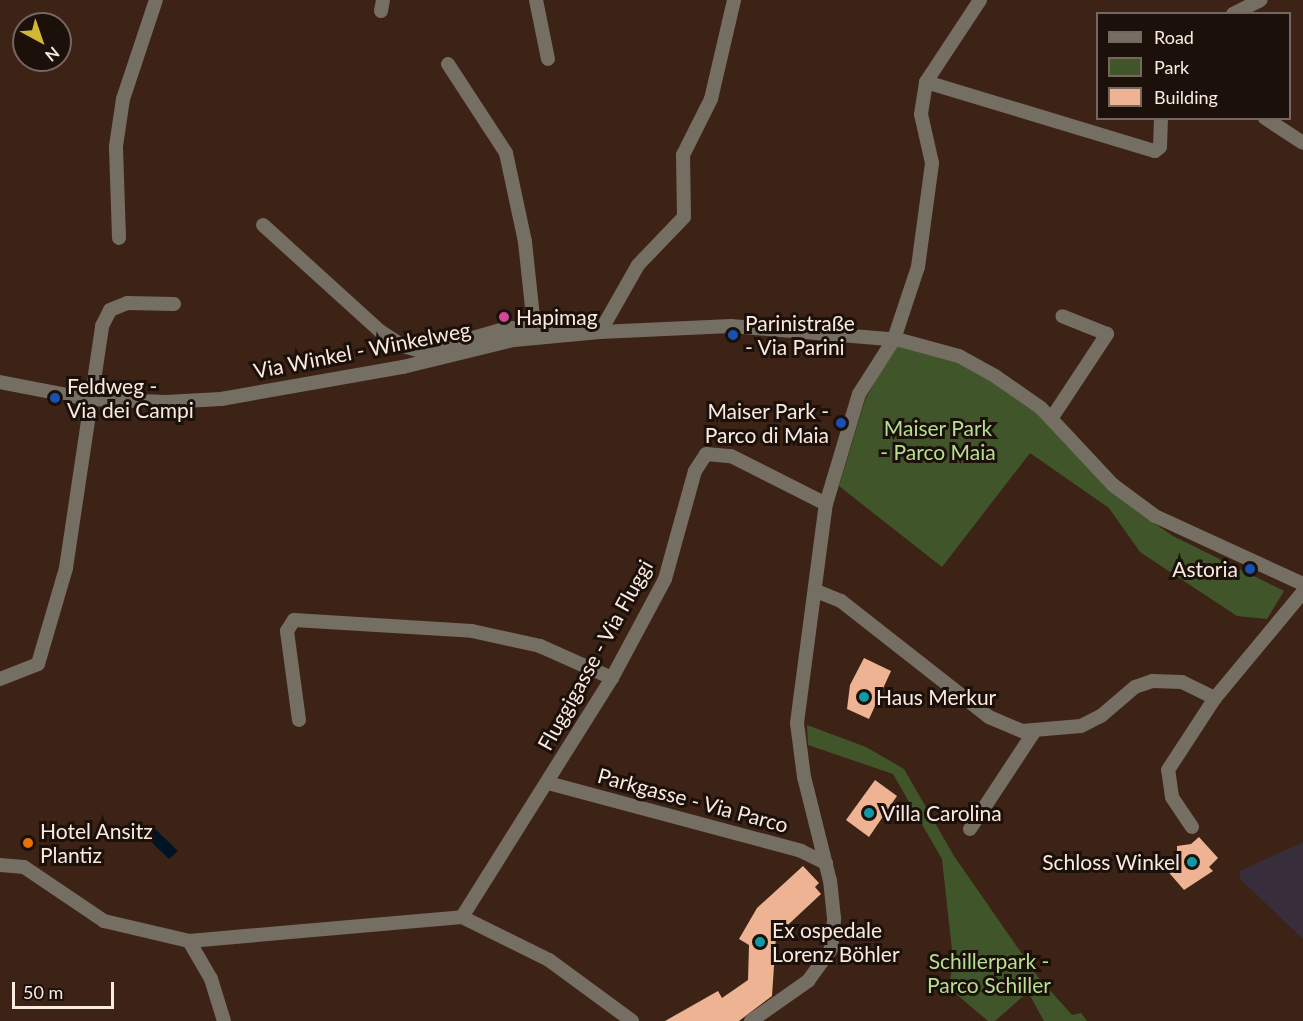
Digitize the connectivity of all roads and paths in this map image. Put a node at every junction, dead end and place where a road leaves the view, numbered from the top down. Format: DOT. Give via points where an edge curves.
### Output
graph roads {
  1 [pos="156,0"];
  2 [pos="536,0"];
  3 [pos="734,0"];
  4 [pos="981,0"];
  5 [pos="1261,0"];
  6 [pos="1237,12"];
  7 [pos="548,59"];
  8 [pos="448,64"];
  9 [pos="926,82"];
  10 [pos="1161,120"];
  11 [pos="1268,120"];
  12 [pos="1303,143"];
  13 [pos="263,225"];
  14 [pos="119,238"];
  15 [pos="174,304"];
  16 [pos="1062,316"];
  17 [pos="534,326"];
  18 [pos="600,332"];
  19 [pos="583,334"];
  20 [pos="894,339"];
  21 [pos="0,382"];
  22 [pos="88,399"];
  23 [pos="1051,419"];
  24 [pos="826,504"];
  25 [pos="1303,584"];
  26 [pos="816,591"];
  27 [pos="1303,592"];
  28 [pos="612,678"];
  29 [pos="0,679"];
  30 [pos="1215,698"];
  31 [pos="299,720"];
  32 [pos="1034,732"];
  33 [pos="548,783"];
  34 [pos="1192,827"];
  35 [pos="970,829"];
  36 [pos="826,863"];
  37 [pos="0,865"];
  38 [pos="462,917"];
  39 [pos="189,941"];
  40 [pos="224,1021"];
  41 [pos="632,1021"];
  42 [pos="750,1021"];
  1 -- 14 [label="street" via="123,99 116,146"];
  2 -- 7 [label="street"];
  3 -- 18 [label="street" via="711,99 683,155 684,217 638,265"];
  4 -- 9 [label="street"];
  5 -- 6 [label="street"];
  8 -- 17 [label="street" via="506,153 525,242"];
  9 -- 10 [label="street" via="1155,151 1160,147"];
  9 -- 20 [label="street" via="921,114 932,163 930,193 918,267"];
  11 -- 12 [label="street"];
  13 -- 17 [label="street" via="380,332 403,346 423,352 507,328"];
  15 -- 22 [label="street" via="127,303 110,310 102,326"];
  16 -- 23 [label="street" via="1107,334"];
  17 -- 19 [label="street"];
  18 -- 19 [label="street, Via Winkel - Winkelweg"];
  18 -- 20 [label="street, Via Winkel - Winkelweg" via="731,326"];
  19 -- 22 [label="street, Via Winkel - Winkelweg" via="514,340 402,367 221,399"];
  20 -- 23 [label="street, Via Winkel - Winkelweg" via="959,356 995,376"];
  20 -- 24 [label="street" via="859,394"];
  21 -- 22 [label="street, Via Winkel - Winkelweg"];
  22 -- 29 [label="street" via="66,568 38,664"];
  23 -- 25 [label="street, Via Winkel - Winkelweg" via="1113,486 1155,516"];
  24 -- 26 [label="street"];
  24 -- 28 [label="street, Fluggigasse - Via Fluggi" via="731,456 706,454 695,471 665,579"];
  26 -- 32 [label="street" via="841,601 989,717"];
  26 -- 36 [label="street" via="796,723 804,777"];
  27 -- 30 [label="street"];
  28 -- 31 [label="street" via="540,646 472,631 294,620 286,631"];
  28 -- 33 [label="street, Fluggigasse - Via Fluggi"];
  30 -- 32 [label="street" via="1182,682 1152,681 1135,687 1101,716 1081,726"];
  30 -- 34 [label="street" via="1168,770 1172,797"];
  32 -- 35 [label="street"];
  33 -- 36 [label="street, Parkgasse - Via Parco" via="801,851"];
  33 -- 38 [label="street, Fluggigasse - Via Fluggi"];
  36 -- 42 [label="street" via="834,918 825,962 808,981"];
  37 -- 39 [label="street" via="24,867 104,921"];
  38 -- 39 [label="street"];
  38 -- 41 [label="street" via="549,960"];
  39 -- 40 [label="street" via="211,979"];
}
